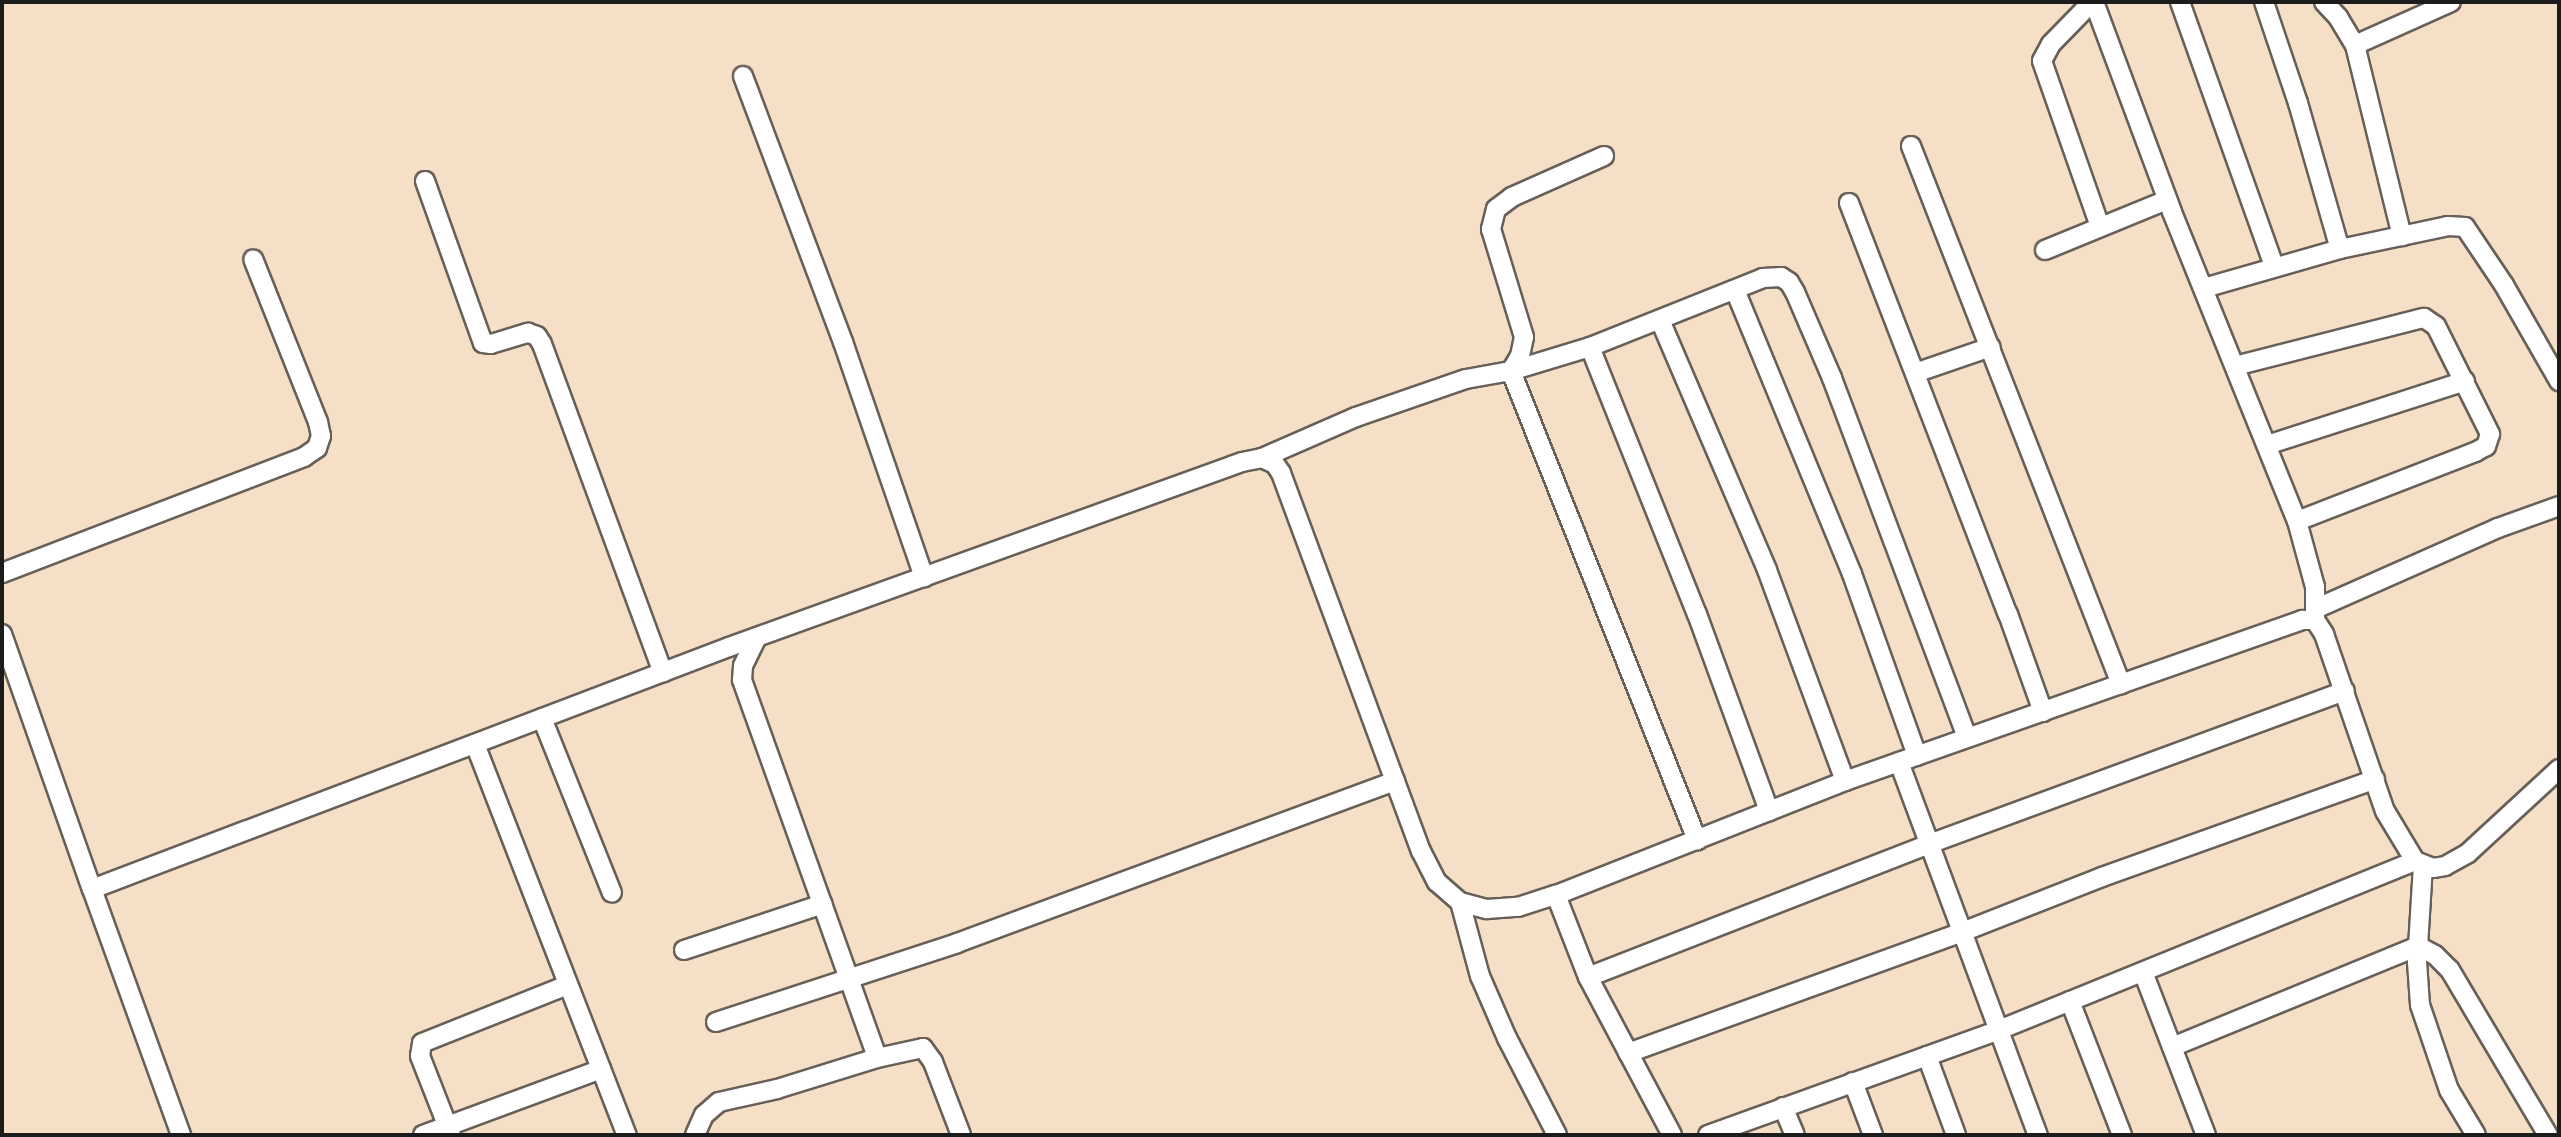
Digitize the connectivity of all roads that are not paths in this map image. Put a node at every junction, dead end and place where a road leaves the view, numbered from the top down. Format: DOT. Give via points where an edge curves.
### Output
graph roads {
  1 [pos="2093,2"];
  2 [pos="2180,2"];
  3 [pos="2264,2"];
  4 [pos="2324,2"];
  5 [pos="2451,2"];
  6 [pos="2355,45"];
  7 [pos="743,76"];
  8 [pos="1911,146"];
  9 [pos="1604,156"];
  10 [pos="425,181"];
  11 [pos="2167,200"];
  12 [pos="1849,203"];
  13 [pos="2100,227"];
  14 [pos="2402,236"];
  15 [pos="2340,249"];
  16 [pos="2045,250"];
  17 [pos="253,259"];
  18 [pos="2274,266"];
  19 [pos="2204,288"];
  20 [pos="1735,290"];
  21 [pos="1660,320"];
  22 [pos="1590,347"];
  23 [pos="1991,347"];
  24 [pos="2235,366"];
  25 [pos="1511,371"];
  26 [pos="1914,373"];
  27 [pos="2465,381"];
  28 [pos="2559,382"];
  29 [pos="2267,446"];
  30 [pos="1262,458"];
  31 [pos="2559,506"];
  32 [pos="2297,521"];
  33 [pos="2,573"];
  34 [pos="924,577"];
  35 [pos="2315,614"];
  36 [pos="2,634"];
  37 [pos="757,637"];
  38 [pos="663,672"];
  39 [pos="2121,684"];
  40 [pos="2345,691"];
  41 [pos="2043,712"];
  42 [pos="542,718"];
  43 [pos="1967,738"];
  44 [pos="475,744"];
  45 [pos="1917,756"];
  46 [pos="1899,762"];
  47 [pos="2559,769"];
  48 [pos="2375,779"];
  49 [pos="1395,781"];
  50 [pos="1845,781"];
  51 [pos="1769,811"];
  52 [pos="1697,840"];
  53 [pos="1929,844"];
  54 [pos="2419,863"];
  55 [pos="92,889"];
  56 [pos="612,894"];
  57 [pos="1556,895"];
  58 [pos="1460,902"];
  59 [pos="823,904"];
  60 [pos="1962,932"];
  61 [pos="2418,946"];
  62 [pos="684,950"];
  63 [pos="2143,972"];
  64 [pos="1588,977"];
  65 [pos="849,978"];
  66 [pos="568,985"];
  67 [pos="2070,1001"];
  68 [pos="716,1022"];
  69 [pos="1999,1030"];
  70 [pos="2172,1047"];
  71 [pos="1628,1053"];
  72 [pos="1927,1056"];
  73 [pos="877,1058"];
  74 [pos="601,1069"];
  75 [pos="1853,1082"];
  76 [pos="1783,1107"];
  77 [pos="449,1131"];
  78 [pos="181,1135"];
  79 [pos="423,1135"];
  80 [pos="627,1135"];
  81 [pos="695,1135"];
  82 [pos="961,1135"];
  83 [pos="1557,1135"];
  84 [pos="1672,1135"];
  85 [pos="1708,1135"];
  86 [pos="1795,1135"];
  87 [pos="1874,1135"];
  88 [pos="1956,1135"];
  89 [pos="2038,1135"];
  90 [pos="2122,1135"];
  91 [pos="2206,1135"];
  92 [pos="2476,1135"];
  93 [pos="2548,1135"];
  1 -- 11 [label="street"];
  1 -- 13 [label="street" via="2043,53 2042,61"];
  2 -- 18 [label="street"];
  3 -- 15 [label="street"];
  4 -- 6 [label="street"];
  5 -- 6 [label="street"];
  6 -- 14 [label="street"];
  7 -- 34 [label="street"];
  8 -- 23 [label="street"];
  9 -- 25 [label="street" via="1512,197 1496,209 1493,236 1524,337"];
  10 -- 38 [label="street" via="483,343 528,332 542,344"];
  11 -- 13 [label="street"];
  11 -- 19 [label="street"];
  12 -- 26 [label="street"];
  13 -- 16 [label="street"];
  14 -- 15 [label="street"];
  14 -- 28 [label="street" via="2465,227"];
  15 -- 18 [label="street"];
  17 -- 33 [label="street" via="318,422 321,436 317,448 304,457"];
  18 -- 19 [label="street"];
  19 -- 24 [label="street"];
  20 -- 21 [label="street"];
  20 -- 43 [label="street" via="1773,276 1789,282 1795,292 1842,403"];
  20 -- 45 [label="street" via="1852,574"];
  21 -- 22 [label="street"];
  21 -- 50 [label="street" via="1767,570"];
  22 -- 25 [label="street"];
  22 -- 51 [label="street" via="1697,614"];
  23 -- 26 [label="street"];
  23 -- 39 [label="street"];
  24 -- 27 [label="street" via="2424,318 2436,326"];
  24 -- 29 [label="street"];
  25 -- 30 [label="street" via="1453,383 1356,417"];
  25 -- 52 [label="street"];
  26 -- 41 [label="street"];
  27 -- 29 [label="street"];
  27 -- 32 [label="street" via="2490,433 2486,446"];
  29 -- 32 [label="street"];
  30 -- 34 [label="street"];
  30 -- 49 [label="street" via="1275,464 1280,473"];
  31 -- 35 [label="street" via="2460,544"];
  32 -- 35 [label="street" via="2311,566"];
  34 -- 37 [label="street"];
  35 -- 39 [label="street"];
  35 -- 40 [label="street"];
  36 -- 55 [label="street"];
  37 -- 38 [label="street"];
  37 -- 59 [label="street" via="743,666 742,680"];
  38 -- 42 [label="street"];
  39 -- 41 [label="street"];
  40 -- 48 [label="street"];
  40 -- 53 [label="street"];
  41 -- 43 [label="street"];
  42 -- 44 [label="street"];
  42 -- 56 [label="street"];
  43 -- 45 [label="street"];
  44 -- 55 [label="street"];
  44 -- 66 [label="street"];
  45 -- 46 [label="street"];
  46 -- 50 [label="street"];
  46 -- 53 [label="street"];
  47 -- 54 [label="street" via="2468,853 2445,866"];
  48 -- 54 [label="street" via="2385,811"];
  48 -- 60 [label="street"];
  49 -- 58 [label="street" via="1437,882"];
  49 -- 65 [label="street" via="957,943"];
  50 -- 51 [label="street"];
  51 -- 52 [label="street"];
  52 -- 57 [label="street"];
  53 -- 60 [label="street"];
  53 -- 64 [label="street"];
  54 -- 61 [label="street"];
  54 -- 63 [label="street"];
  55 -- 78 [label="street"];
  57 -- 58 [label="street" via="1518,907 1487,909"];
  57 -- 64 [label="street"];
  58 -- 83 [label="street" via="1484,987"];
  59 -- 62 [label="street"];
  59 -- 65 [label="street"];
  60 -- 69 [label="street"];
  60 -- 71 [label="street"];
  61 -- 70 [label="street"];
  61 -- 92 [label="street" via="2420,1005 2432,1045 2449,1090"];
  61 -- 93 [label="street" via="2451,970"];
  63 -- 67 [label="street"];
  63 -- 70 [label="street"];
  64 -- 71 [label="street"];
  65 -- 68 [label="street"];
  65 -- 73 [label="street"];
  66 -- 74 [label="street"];
  66 -- 77 [label="street" via="422,1043 420,1056"];
  67 -- 69 [label="street"];
  67 -- 90 [label="street"];
  69 -- 72 [label="street"];
  69 -- 89 [label="street"];
  70 -- 91 [label="street"];
  71 -- 84 [label="street"];
  72 -- 75 [label="street"];
  72 -- 88 [label="street"];
  73 -- 81 [label="street" via="719,1102 705,1115"];
  73 -- 82 [label="street" via="913,1048 929,1053"];
  74 -- 77 [label="street"];
  74 -- 80 [label="street"];
  75 -- 76 [label="street"];
  75 -- 87 [label="street"];
  76 -- 85 [label="street"];
  76 -- 86 [label="street"];
  77 -- 79 [label="street"];
}
